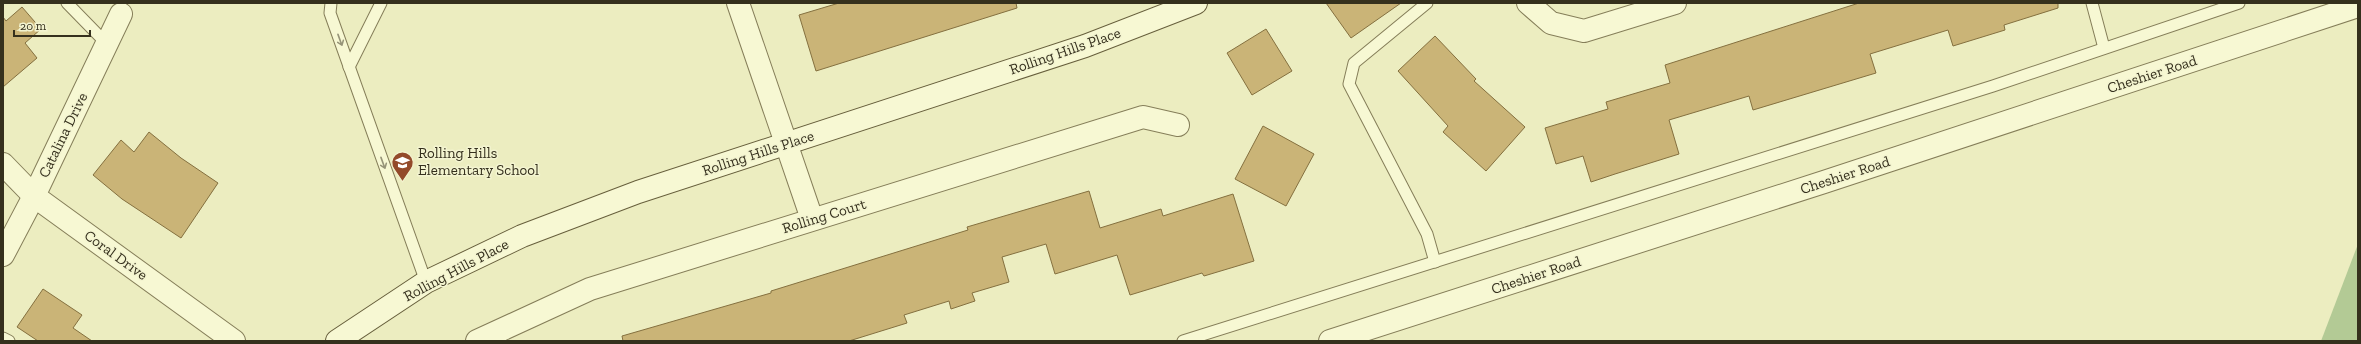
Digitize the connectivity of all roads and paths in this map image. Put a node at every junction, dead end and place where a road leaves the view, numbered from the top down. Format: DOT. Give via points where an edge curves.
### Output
graph roads {
  1 [pos="67,3"];
  2 [pos="331,3"];
  3 [pos="381,3"];
  4 [pos="738,3"];
  5 [pos="1196,3"];
  6 [pos="1427,3"];
  7 [pos="1528,3"];
  8 [pos="1675,3"];
  9 [pos="2092,3"];
  10 [pos="2239,3"];
  11 [pos="2358,6"];
  12 [pos="121,14"];
  13 [pos="107,44"];
  14 [pos="2104,48"];
  15 [pos="349,67"];
  16 [pos="1178,125"];
  17 [pos="786,144"];
  18 [pos="3,164"];
  19 [pos="34,196"];
  20 [pos="812,220"];
  21 [pos="3,255"];
  22 [pos="1435,262"];
  23 [pos="426,282"];
  24 [pos="3,338"];
  25 [pos="9,341"];
  26 [pos="234,341"];
  27 [pos="336,341"];
  28 [pos="477,341"];
  29 [pos="1183,341"];
  30 [pos="1330,341"];
  1 -- 13 [label="lane"];
  2 -- 15 [label="lane, one-way" via="330,14"];
  3 -- 15 [label="lane"];
  4 -- 17 [label="street"];
  5 -- 17 [label="street, Rolling Hills Place" via="1084,46"];
  6 -- 22 [label="lane" via="1354,63 1349,84 1427,234"];
  7 -- 8 [label="street" via="1551,23 1584,31"];
  9 -- 14 [label="lane"];
  10 -- 14 [label="lane"];
  11 -- 30 [label="street, Cheshier Road"];
  12 -- 13 [label="street, Catalina Drive"];
  13 -- 19 [label="street, Catalina Drive"];
  14 -- 22 [label="lane" via="1986,88"];
  15 -- 23 [label="lane, one-way"];
  16 -- 20 [label="street, Rolling Court" via="1143,117"];
  17 -- 20 [label="street"];
  17 -- 23 [label="street, Rolling Hills Place" via="638,192 522,236"];
  18 -- 19 [label="street, Coral Drive"];
  19 -- 21 [label="street, Catalina Drive"];
  19 -- 26 [label="street, Coral Drive"];
  20 -- 28 [label="street, Rolling Court" via="590,288"];
  22 -- 29 [label="lane"];
  23 -- 27 [label="street, Rolling Hills Place"];
  24 -- 25 [label="lane"];
}
